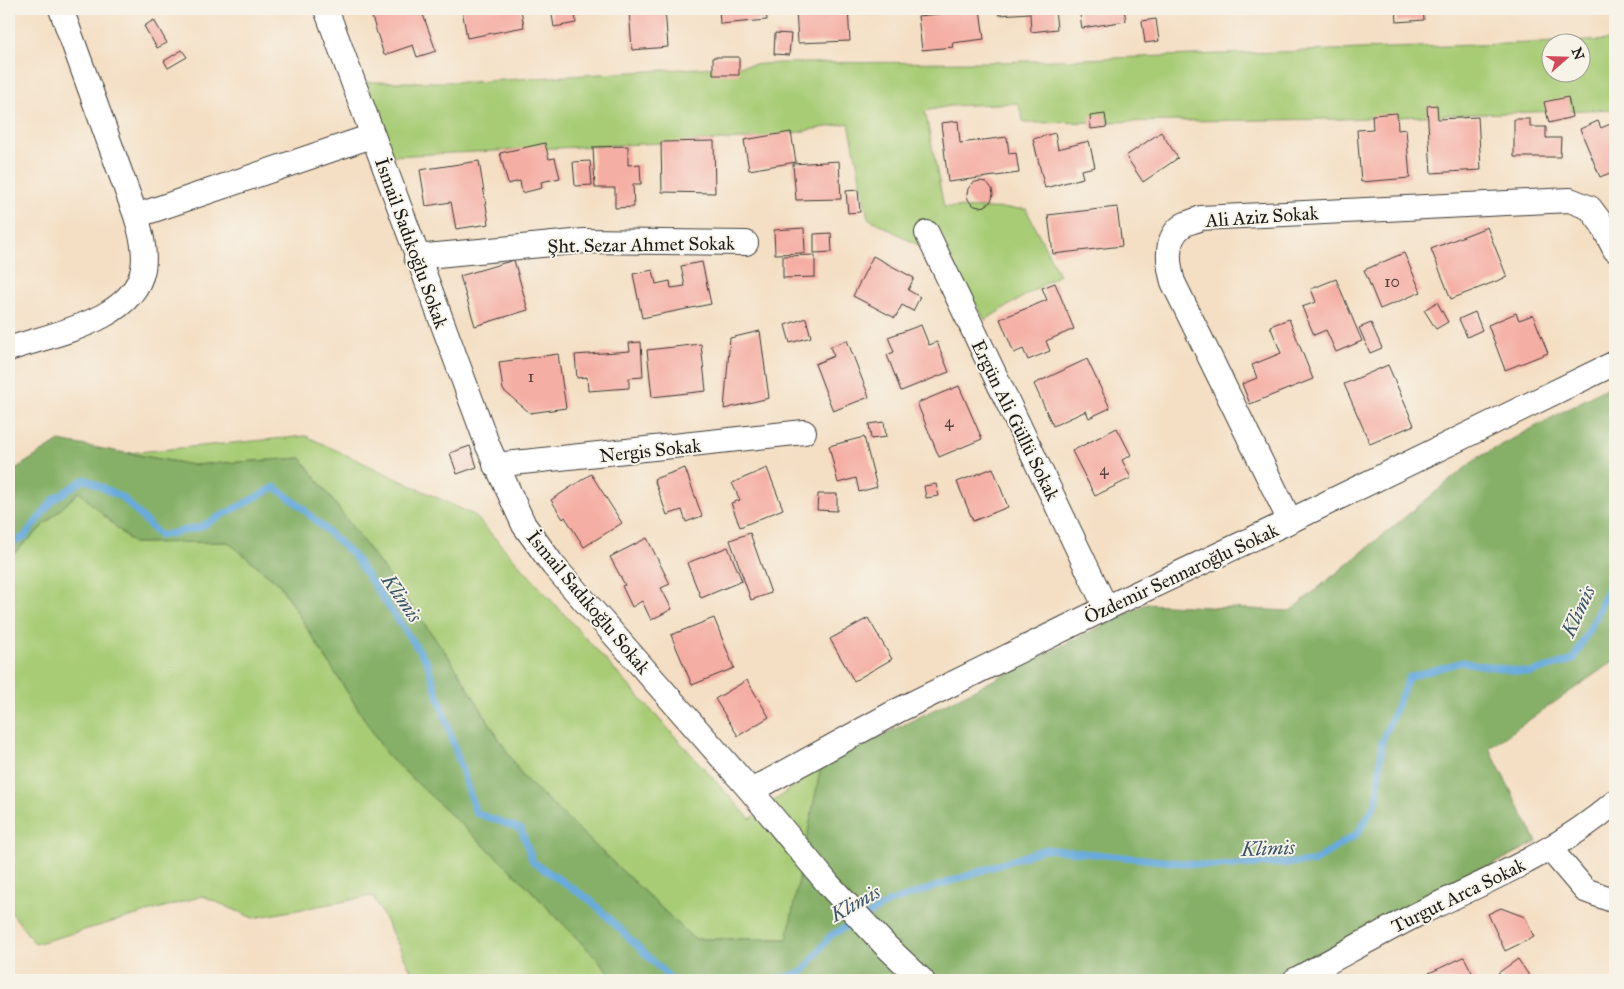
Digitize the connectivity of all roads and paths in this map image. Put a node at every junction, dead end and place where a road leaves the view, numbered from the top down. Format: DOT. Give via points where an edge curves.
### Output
graph roads {
  1 [pos="61,9"];
  2 [pos="326,9"];
  3 [pos="372,136"];
  4 [pos="136,216"];
  5 [pos="927,233"];
  6 [pos="746,243"];
  7 [pos="1615,250"];
  8 [pos="416,257"];
  9 [pos="9,349"];
  10 [pos="1615,362"];
  11 [pos="804,432"];
  12 [pos="495,465"];
  13 [pos="1290,521"];
  14 [pos="1106,608"];
  15 [pos="751,791"];
  16 [pos="1615,802"];
  17 [pos="1551,850"];
  18 [pos="1615,901"];
  19 [pos="922,980"];
  20 [pos="1295,980"];
  1 -- 4 [label="street"];
  2 -- 3 [label="street, İsmail Sadıkoğlu Sokak"];
  3 -- 4 [label="street"];
  3 -- 8 [label="street, İsmail Sadıkoğlu Sokak"];
  4 -- 9 [label="street" via="144,250 144,267 139,282 127,299 111,312 84,324"];
  5 -- 14 [label="street, Ergün Ali Güllü Sokak"];
  6 -- 8 [label="street, Şht. Sezar Ahmet Sokak" via="584,241"];
  7 -- 13 [label="street, Ali Aziz Sokak" via="1590,208 1570,200 1201,218 1183,226 1169,249 1168,263 1173,282"];
  8 -- 12 [label="street, İsmail Sadıkoğlu Sokak"];
  10 -- 13 [label="street, Özdemir Sennaroğlu Sokak"];
  11 -- 12 [label="street, Nergis Sokak"];
  12 -- 15 [label="street, İsmail Sadıkoğlu Sokak" via="524,525 553,566"];
  13 -- 14 [label="street, Özdemir Sennaroğlu Sokak"];
  14 -- 15 [label="street, Özdemir Sennaroğlu Sokak" via="897,711"];
  15 -- 19 [label="street, İsmail Sadıkoğlu Sokak" via="829,886"];
  16 -- 17 [label="street, Turgut Arca Sokak"];
  17 -- 18 [label="street" via="1585,890"];
  17 -- 20 [label="street, Turgut Arca Sokak" via="1404,921"];
}
